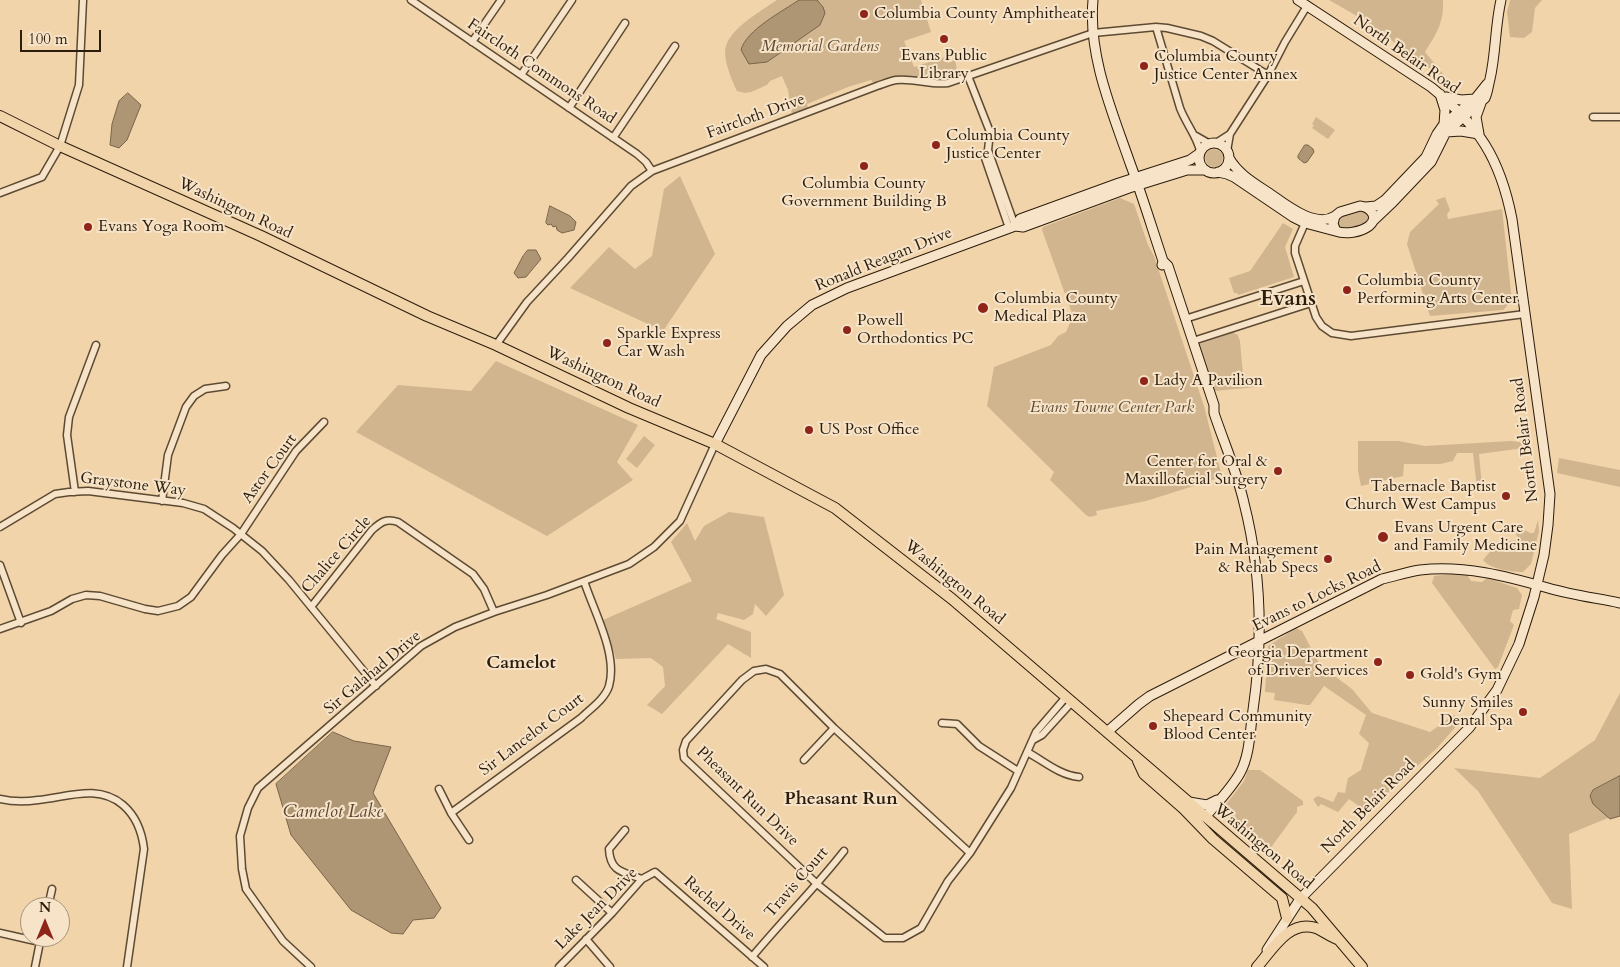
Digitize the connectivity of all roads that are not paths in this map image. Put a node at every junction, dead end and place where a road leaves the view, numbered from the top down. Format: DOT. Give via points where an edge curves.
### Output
graph roads {
  1 [pos="83,0"];
  2 [pos="411,0"];
  3 [pos="501,0"];
  4 [pos="572,0"];
  5 [pos="1092,0"];
  6 [pos="1298,0"];
  7 [pos="1501,0"];
  8 [pos="1307,6"];
  9 [pos="625,23"];
  10 [pos="1156,27"];
  11 [pos="1093,33"];
  12 [pos="472,42"];
  13 [pos="675,46"];
  14 [pos="1268,75"];
  15 [pos="521,76"];
  16 [pos="968,76"];
  17 [pos="1442,96"];
  18 [pos="1478,101"];
  19 [pos="569,108"];
  20 [pos="1461,114"];
  21 [pos="0,116"];
  22 [pos="1593,117"];
  23 [pos="1620,118"];
  24 [pos="1445,128"];
  25 [pos="1230,134"];
  26 [pos="1479,134"];
  27 [pos="1195,135"];
  28 [pos="614,138"];
  29 [pos="1213,143"];
  30 [pos="60,146"];
  31 [pos="1200,152"];
  32 [pos="1228,154"];
  33 [pos="1205,170"];
  34 [pos="1419,170"];
  35 [pos="652,171"];
  36 [pos="1218,172"];
  37 [pos="1137,182"];
  38 [pos="0,193"];
  39 [pos="1366,207"];
  40 [pos="1334,216"];
  41 [pos="1373,220"];
  42 [pos="1305,223"];
  43 [pos="1012,227"];
  44 [pos="1339,232"];
  45 [pos="1304,281"];
  46 [pos="1311,302"];
  47 [pos="1525,314"];
  48 [pos="1183,320"];
  49 [pos="1190,342"];
  50 [pos="96,345"];
  51 [pos="496,345"];
  52 [pos="226,386"];
  53 [pos="324,422"];
  54 [pos="715,444"];
  55 [pos="75,492"];
  56 [pos="162,500"];
  57 [pos="0,527"];
  58 [pos="241,534"];
  59 [pos="0,565"];
  60 [pos="584,581"];
  61 [pos="1537,584"];
  62 [pos="1620,604"];
  63 [pos="311,607"];
  64 [pos="494,612"];
  65 [pos="21,623"];
  66 [pos="0,630"];
  67 [pos="1259,642"];
  68 [pos="376,686"];
  69 [pos="1069,699"];
  70 [pos="942,723"];
  71 [pos="834,728"];
  72 [pos="1107,732"];
  73 [pos="1026,752"];
  74 [pos="1137,758"];
  75 [pos="804,760"];
  76 [pos="1018,772"];
  77 [pos="1079,777"];
  78 [pos="439,789"];
  79 [pos="1222,798"];
  80 [pos="0,799"];
  81 [pos="1186,801"];
  82 [pos="451,813"];
  83 [pos="1205,817"];
  84 [pos="625,830"];
  85 [pos="469,840"];
  86 [pos="844,851"];
  87 [pos="970,853"];
  88 [pos="655,872"];
  89 [pos="642,879"];
  90 [pos="576,880"];
  91 [pos="817,884"];
  92 [pos="52,889"];
  93 [pos="50,897"];
  94 [pos="1300,899"];
  95 [pos="612,913"];
  96 [pos="1287,918"];
  97 [pos="0,933"];
  98 [pos="20,936"];
  99 [pos="586,939"];
  100 [pos="1341,942"];
  101 [pos="39,947"];
  102 [pos="752,957"];
  103 [pos="35,967"];
  104 [pos="127,967"];
  105 [pos="311,967"];
  106 [pos="560,967"];
  107 [pos="610,967"];
  108 [pos="764,967"];
  109 [pos="1257,967"];
  110 [pos="1362,967"];
  1 -- 30 [label="street" via="79,85"];
  2 -- 12 [label="street, Faircloth Commons Road"];
  3 -- 12 [label="street"];
  4 -- 15 [label="street"];
  5 -- 11 [label="street"];
  6 -- 8 [label="street, North Belair Road"];
  7 -- 18 [label="street, Ronald Reagan Drive" via="1493,68"];
  8 -- 14 [label="street"];
  8 -- 17 [label="street, North Belair Road"];
  9 -- 19 [label="street"];
  10 -- 11 [label="street, Faircloth Drive"];
  10 -- 14 [label="street, Faircloth Drive" via="1207,38"];
  10 -- 27 [label="street" via="1180,108"];
  11 -- 16 [label="street, Faircloth Drive"];
  11 -- 37 [label="street" via="1109,104"];
  12 -- 15 [label="street, Faircloth Commons Road"];
  13 -- 28 [label="street"];
  14 -- 25 [label="street"];
  15 -- 19 [label="street, Faircloth Commons Road"];
  16 -- 35 [label="street, Faircloth Drive" via="934,85 895,80"];
  16 -- 43 [label="street" via="990,132 988,158"];
  17 -- 18 [label="street"];
  17 -- 20 [label="street, North Belair Road"];
  17 -- 24 [label="street"];
  18 -- 20 [label="street, Ronald Reagan Drive"];
  18 -- 26 [label="street"];
  19 -- 28 [label="street, Faircloth Commons Road"];
  20 -- 24 [label="street, Ronald Reagan Drive"];
  20 -- 26 [label="street, North Belair Road"];
  21 -- 30 [label="main road, Washington Road"];
  22 -- 23 [label="street"];
  24 -- 26 [label="street"];
  24 -- 34 [label="street, Ronald Reagan Drive" via="1431,162"];
  25 -- 29 [label="street"];
  25 -- 32 [label="street"];
  26 -- 47 [label="street, North Belair Road" via="1496,162 1508,200"];
  27 -- 29 [label="street"];
  27 -- 31 [label="street"];
  28 -- 35 [label="street, Faircloth Commons Road" via="643,158"];
  29 -- 31 [label="street, Ronald Reagan Drive" via="1204,146"];
  29 -- 32 [label="street, Ronald Reagan Drive" via="1223,146"];
  30 -- 38 [label="street" via="42,177"];
  30 -- 51 [label="main road, Washington Road"];
  31 -- 33 [label="street" via="1200,162"];
  31 -- 37 [label="street, Ronald Reagan Drive" via="1190,160"];
  32 -- 36 [label="street" via="1225,168"];
  32 -- 40 [label="street, Ronald Reagan Drive" via="1244,176 1300,213 1322,220"];
  33 -- 36 [label="street, Ronald Reagan Drive"];
  33 -- 37 [label="street, Ronald Reagan Drive" via="1186,170"];
  34 -- 39 [label="street, Ronald Reagan Drive" via="1382,202"];
  34 -- 41 [label="street, Ronald Reagan Drive"];
  35 -- 51 [label="street, Faircloth Drive" via="631,186 527,302"];
  36 -- 42 [label="street, Ronald Reagan Drive" via="1234,177"];
  37 -- 43 [label="street, Ronald Reagan Drive" via="1020,219"];
  37 -- 48 [label="street" via="1163,261 1168,266"];
  39 -- 40 [label="street, Ronald Reagan Drive" via="1360,206"];
  39 -- 41 [label="street" via="1372,211"];
  40 -- 44 [label="street" via="1333,224"];
  41 -- 44 [label="street, Ronald Reagan Drive" via="1366,228"];
  42 -- 44 [label="street, Ronald Reagan Drive"];
  42 -- 45 [label="street" via="1294,250"];
  43 -- 54 [label="street, Ronald Reagan Drive" via="847,288 812,305 787,326 761,355"];
  45 -- 46 [label="street"];
  45 -- 48 [label="street"];
  46 -- 47 [label="street" via="1322,326 1343,335"];
  46 -- 49 [label="street"];
  47 -- 61 [label="street, North Belair Road" via="1550,494 1547,537"];
  48 -- 49 [label="street"];
  49 -- 67 [label="street" via="1208,407 1214,413 1246,510 1257,582"];
  50 -- 55 [label="street" via="69,417 67,435"];
  51 -- 54 [label="main road, Washington Road" via="628,408"];
  52 -- 56 [label="street" via="205,389 186,407 168,455"];
  53 -- 58 [label="street, Astor Court" via="296,451"];
  54 -- 60 [label="street, Sir Galahad Drive" via="680,521 654,547 629,564"];
  54 -- 69 [label="main road, Washington Road" via="835,508 952,599"];
  55 -- 56 [label="street, Graystone Way"];
  55 -- 57 [label="street, Graystone Way" via="55,494"];
  56 -- 58 [label="street, Graystone Way" via="204,510"];
  58 -- 63 [label="street, Graystone Way" via="262,551"];
  58 -- 65 [label="street, Astor Court" via="191,597 178,606 158,611 86,595"];
  59 -- 65 [label="street"];
  60 -- 64 [label="street, Sir Galahad Drive"];
  60 -- 82 [label="street, Sir Lancelot Court" via="606,642 611,668 609,688 581,718"];
  61 -- 62 [label="street, Evans to Locks Road"];
  61 -- 67 [label="street, Evans to Locks Road" via="1494,573 1419,570 1382,579"];
  61 -- 94 [label="street, North Belair Road" via="1519,644 1502,680 1469,728"];
  63 -- 64 [label="street, Chalice Circle" via="372,530 390,519 473,574"];
  63 -- 68 [label="street, Graystone Way"];
  64 -- 68 [label="street, Sir Galahad Drive" via="455,627 421,646"];
  65 -- 66 [label="street, Astor Court"];
  67 -- 72 [label="street, Evans to Locks Road" via="1150,696"];
  67 -- 79 [label="street" via="1248,748 1241,771"];
  68 -- 105 [label="street, Sir Galahad Drive" via="258,788 240,836 246,889 283,941"];
  69 -- 72 [label="main road, Washington Road"];
  69 -- 73 [label="street, Pheasant Run Drive"];
  70 -- 76 [label="street" via="957,724 979,746"];
  71 -- 75 [label="street"];
  71 -- 87 [label="street, Pheasant Run Drive"];
  71 -- 91 [label="street, Pheasant Run Drive" via="780,674 766,669 754,671 742,680 686,741 683,750 684,758"];
  72 -- 74 [label="main road, Washington Road"];
  73 -- 76 [label="street, Pheasant Run Drive"];
  73 -- 77 [label="street" via="1062,774"];
  74 -- 81 [label="main road, Washington Road"];
  74 -- 96 [label="main road, Washington Road" via="1144,774 1282,898"];
  76 -- 87 [label="street, Pheasant Run Drive"];
  78 -- 82 [label="street"];
  79 -- 81 [label="street" via="1207,805"];
  79 -- 83 [label="street"];
  80 -- 104 [label="street" via="26,802 89,792 103,794 116,799 136,819 144,849"];
  81 -- 83 [label="main road, Washington Road"];
  82 -- 85 [label="street"];
  83 -- 94 [label="main road, Washington Road"];
  84 -- 89 [label="street" via="609,849 610,860 617,869"];
  86 -- 91 [label="street, Travis Court"];
  87 -- 91 [label="street, Pheasant Run Drive" via="948,881 921,928 903,938 885,938"];
  88 -- 89 [label="street, Lake Jean Drive"];
  88 -- 102 [label="street, Rachel Drive"];
  89 -- 95 [label="street, Lake Jean Drive"];
  90 -- 95 [label="street"];
  91 -- 102 [label="street, Travis Court"];
  92 -- 93 [label="street"];
  94 -- 96 [label="street, North Belair Road"];
  94 -- 100 [label="main road, Washington Road"];
  95 -- 99 [label="street, Lake Jean Drive"];
  96 -- 109 [label="street, North Belair Road"];
  97 -- 98 [label="street"];
  99 -- 106 [label="street, Lake Jean Drive"];
  99 -- 107 [label="street"];
  100 -- 109 [label="main road" via="1314,928 1299,927 1287,932"];
  100 -- 110 [label="main road, Washington Road"];
  101 -- 103 [label="street"];
  102 -- 108 [label="street, Rachel Drive"];
}
